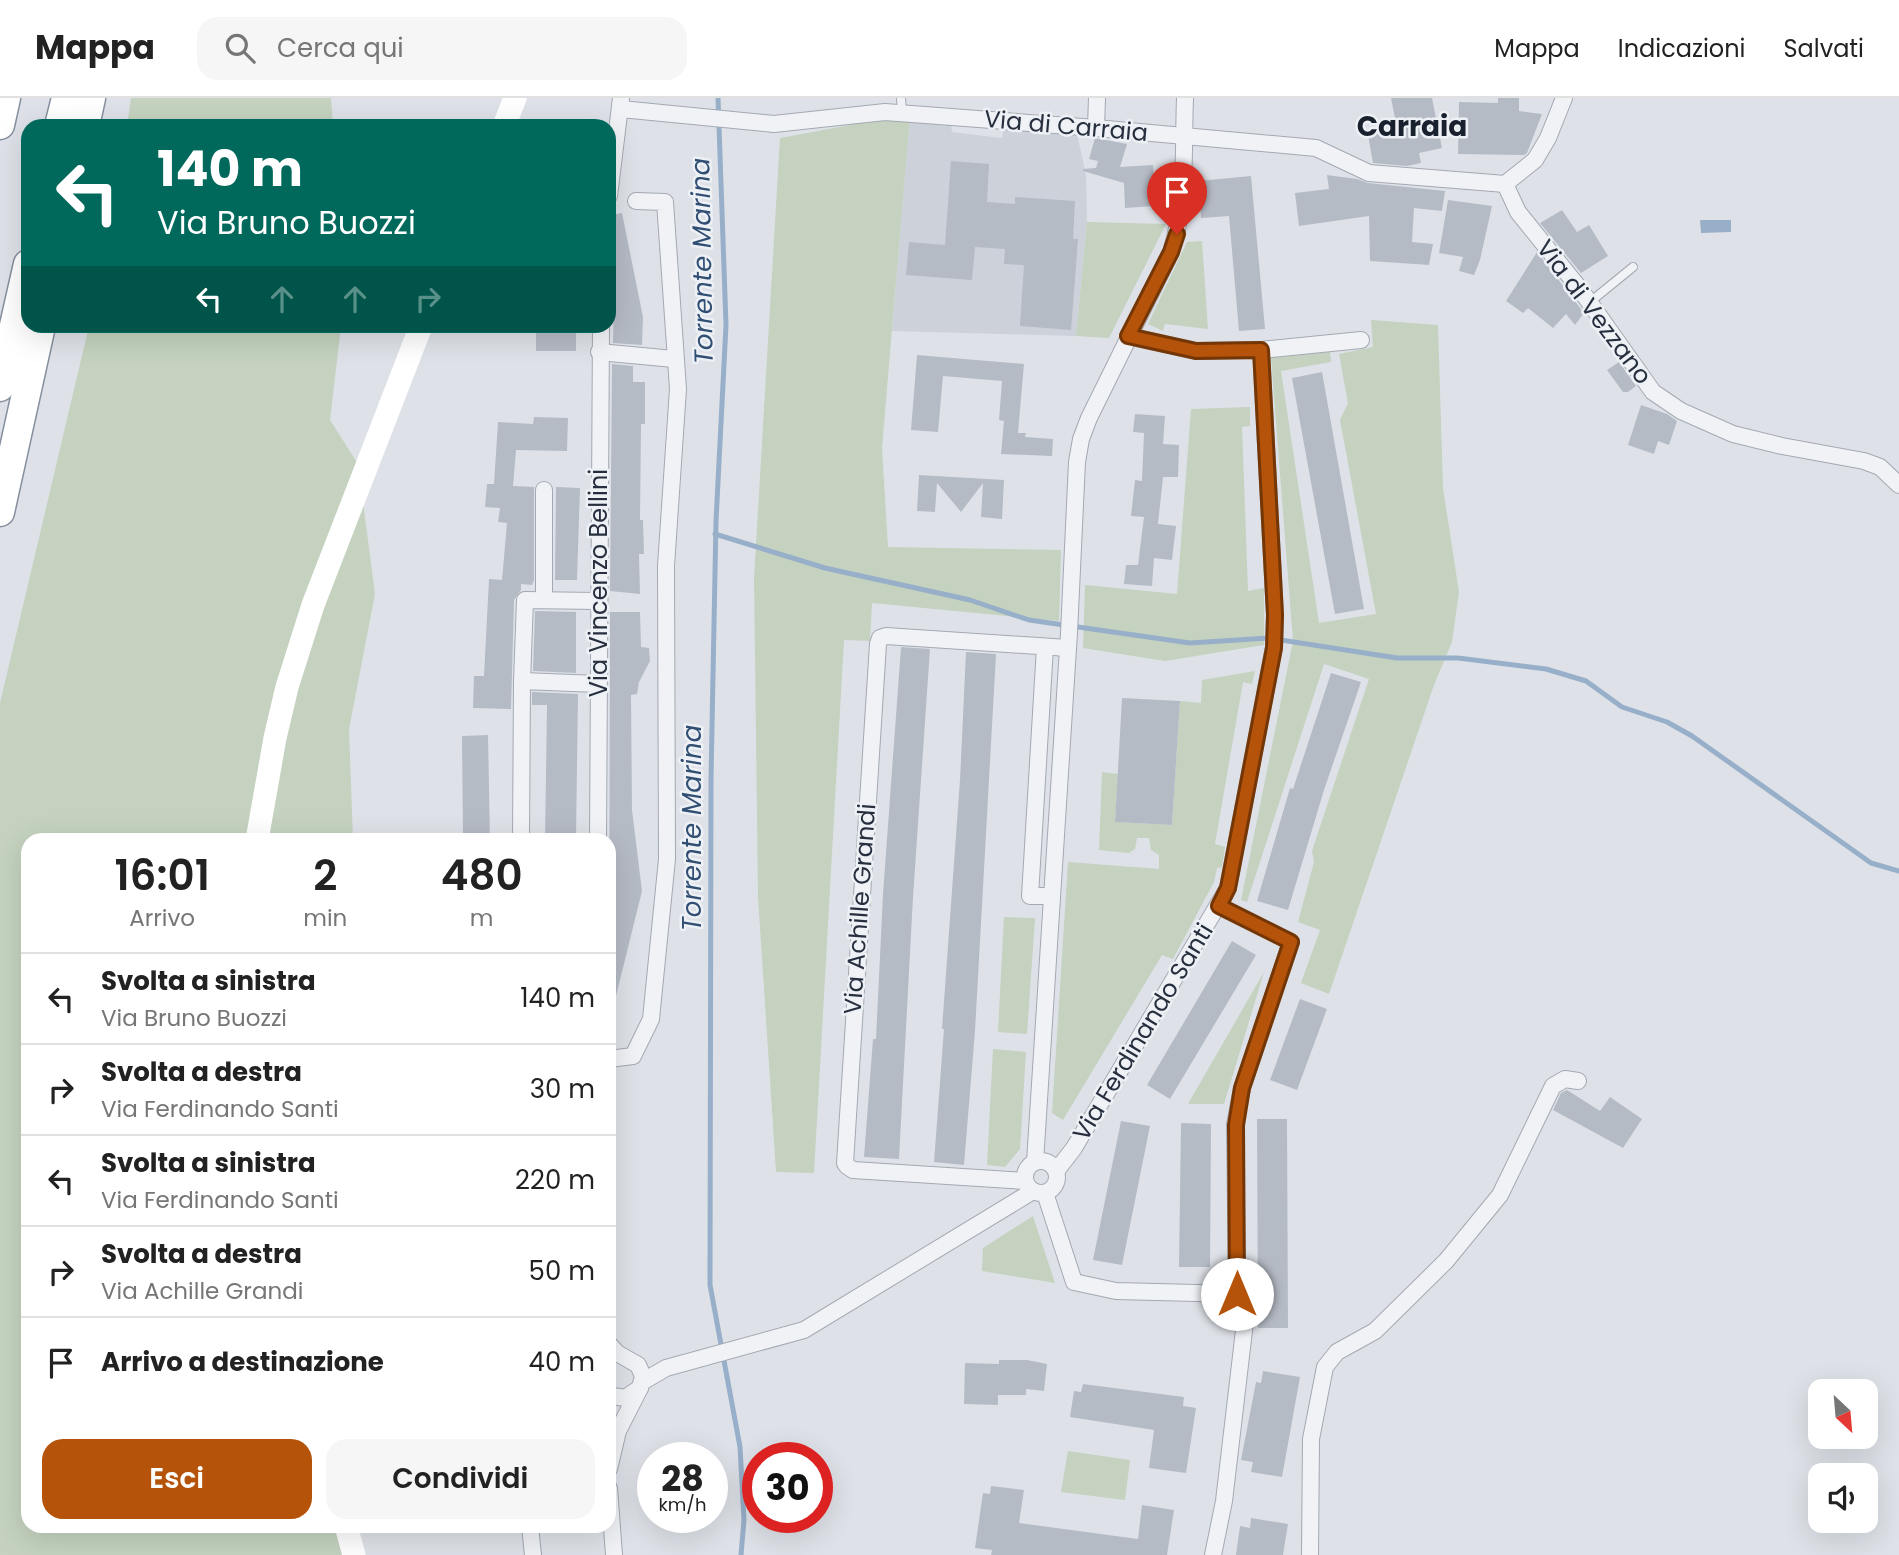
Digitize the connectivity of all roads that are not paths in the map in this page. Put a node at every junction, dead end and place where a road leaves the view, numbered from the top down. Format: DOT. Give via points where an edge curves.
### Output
graph roads {
  1 [pos="6,98"];
  2 [pos="66,98"];
  3 [pos="91,98"];
  4 [pos="515,98"];
  5 [pos="1097,98"];
  6 [pos="1185,98"];
  7 [pos="1564,98"];
  8 [pos="621,104"];
  9 [pos="902,106"];
  10 [pos="61,119"];
  11 [pos="86,119"];
  12 [pos="506,119"];
  13 [pos="0,125"];
  14 [pos="1096,128"];
  15 [pos="1183,136"];
  16 [pos="616,142"];
  17 [pos="1505,184"];
  18 [pos="636,201"];
  19 [pos="1633,267"];
  20 [pos="21,295"];
  21 [pos="1590,302"];
  22 [pos="39,333"];
  23 [pos="418,333"];
  24 [pos="600,333"];
  25 [pos="1128,336"];
  26 [pos="1362,341"];
  27 [pos="1261,350"];
  28 [pos="599,352"];
  29 [pos="674,359"];
  30 [pos="0,387"];
  31 [pos="1899,485"];
  32 [pos="544,490"];
  33 [pos="0,512"];
  34 [pos="544,600"];
  35 [pos="598,601"];
  36 [pos="1068,640"];
  37 [pos="1045,647"];
  38 [pos="522,681"];
  39 [pos="598,684"];
  40 [pos="258,833"];
  41 [pos="521,833"];
  42 [pos="598,833"];
  43 [pos="1052,896"];
  44 [pos="1219,906"];
  45 [pos="616,1058"];
  46 [pos="1578,1081"];
  47 [pos="1035,1162"];
  48 [pos="1057,1171"];
  49 [pos="1035,1189"];
  50 [pos="1237,1294"];
  51 [pos="616,1349"];
  52 [pos="616,1360"];
  53 [pos="632,1362"];
  54 [pos="667,1367"];
  55 [pos="641,1385"];
  56 [pos="616,1396"];
  57 [pos="616,1439"];
  58 [pos="348,1533"];
  59 [pos="531,1533"];
  60 [pos="612,1533"];
  61 [pos="354,1555"];
  62 [pos="533,1555"];
  63 [pos="614,1555"];
  64 [pos="1213,1555"];
  65 [pos="1310,1555"];
  1 -- 13 [label="highway"];
  2 -- 10 [label="highway"];
  3 -- 11 [label="highway"];
  4 -- 12 [label="main road"];
  5 -- 14 [label="street"];
  6 -- 15 [label="street"];
  7 -- 17 [label="street" via="1535,160"];
  8 -- 9 [label="street, Via di Carraia" via="646,111 774,124 885,112"];
  8 -- 16 [label="street"];
  9 -- 14 [label="street, Via di Carraia"];
  14 -- 15 [label="street, Via di Carraia"];
  15 -- 17 [label="street, Via di Carraia" via="1315,148 1368,173"];
  15 -- 25 [label="street" via="1177,234"];
  17 -- 21 [label="street, Via di Vezzano" via="1518,212"];
  18 -- 29 [label="street" via="665,202"];
  19 -- 21 [label="lane"];
  20 -- 30 [label="highway"];
  21 -- 31 [label="street, Via di Vezzano" via="1653,392 1681,411 1733,434 1864,461 1880,467"];
  22 -- 33 [label="highway"];
  23 -- 40 [label="main road" via="313,605 287,687"];
  24 -- 28 [label="street, Via Vincenzo Bellini"];
  25 -- 27 [label="street" via="1196,351"];
  25 -- 36 [label="street" via="1082,439 1077,462"];
  26 -- 27 [label="street"];
  27 -- 44 [label="street, Via Ferdinando Santi" via="1274,648 1228,888"];
  28 -- 29 [label="street"];
  28 -- 35 [label="street, Via Vincenzo Bellini"];
  29 -- 45 [label="street" via="678,389 666,566 667,859 651,1019 633,1056"];
  32 -- 34 [label="street"];
  34 -- 35 [label="street"];
  34 -- 38 [label="street" via="525,600"];
  35 -- 39 [label="street, Via Vincenzo Bellini"];
  36 -- 37 [label="street, Via Achille Grandi"];
  36 -- 43 [label="street"];
  37 -- 43 [label="street" via="1030,896"];
  37 -- 49 [label="street, Via Achille Grandi" via="886,636 879,641 844,1158 853,1170"];
  38 -- 39 [label="street"];
  38 -- 41 [label="street"];
  39 -- 42 [label="street, Via Vincenzo Bellini"];
  43 -- 47 [label="street"];
  44 -- 48 [label="street, Via Ferdinando Santi"];
  44 -- 50 [label="street" via="1291,942 1242,1088 1236,1125"];
  46 -- 65 [label="street" via="1565,1079 1553,1086 1500,1195 1446,1261 1376,1331 1337,1352 1325,1367 1311,1439"];
  47 -- 48 [label="street, Via Ferdinando Santi" via="1045,1161"];
  47 -- 49 [label="street" via="1028,1167"];
  48 -- 49 [label="street, Via Ferdinando Santi" via="1057,1182 1050,1191"];
  49 -- 50 [label="street" via="1074,1282 1116,1291"];
  49 -- 54 [label="street, Via Ferdinando Santi" via="821,1321 790,1335"];
  50 -- 64 [label="street" via="1247,1305 1224,1501"];
  51 -- 53 [label="street"];
  52 -- 53 [label="street"];
  53 -- 54 [label="street, Via Ferdinando Santi"];
  53 -- 55 [label="street" via="641,1370"];
  54 -- 55 [label="street, Via Ferdinando Santi"];
  55 -- 56 [label="street" via="631,1396"];
  55 -- 57 [label="street"];
  58 -- 61 [label="main road"];
  59 -- 62 [label="street"];
  60 -- 63 [label="street"];
}
